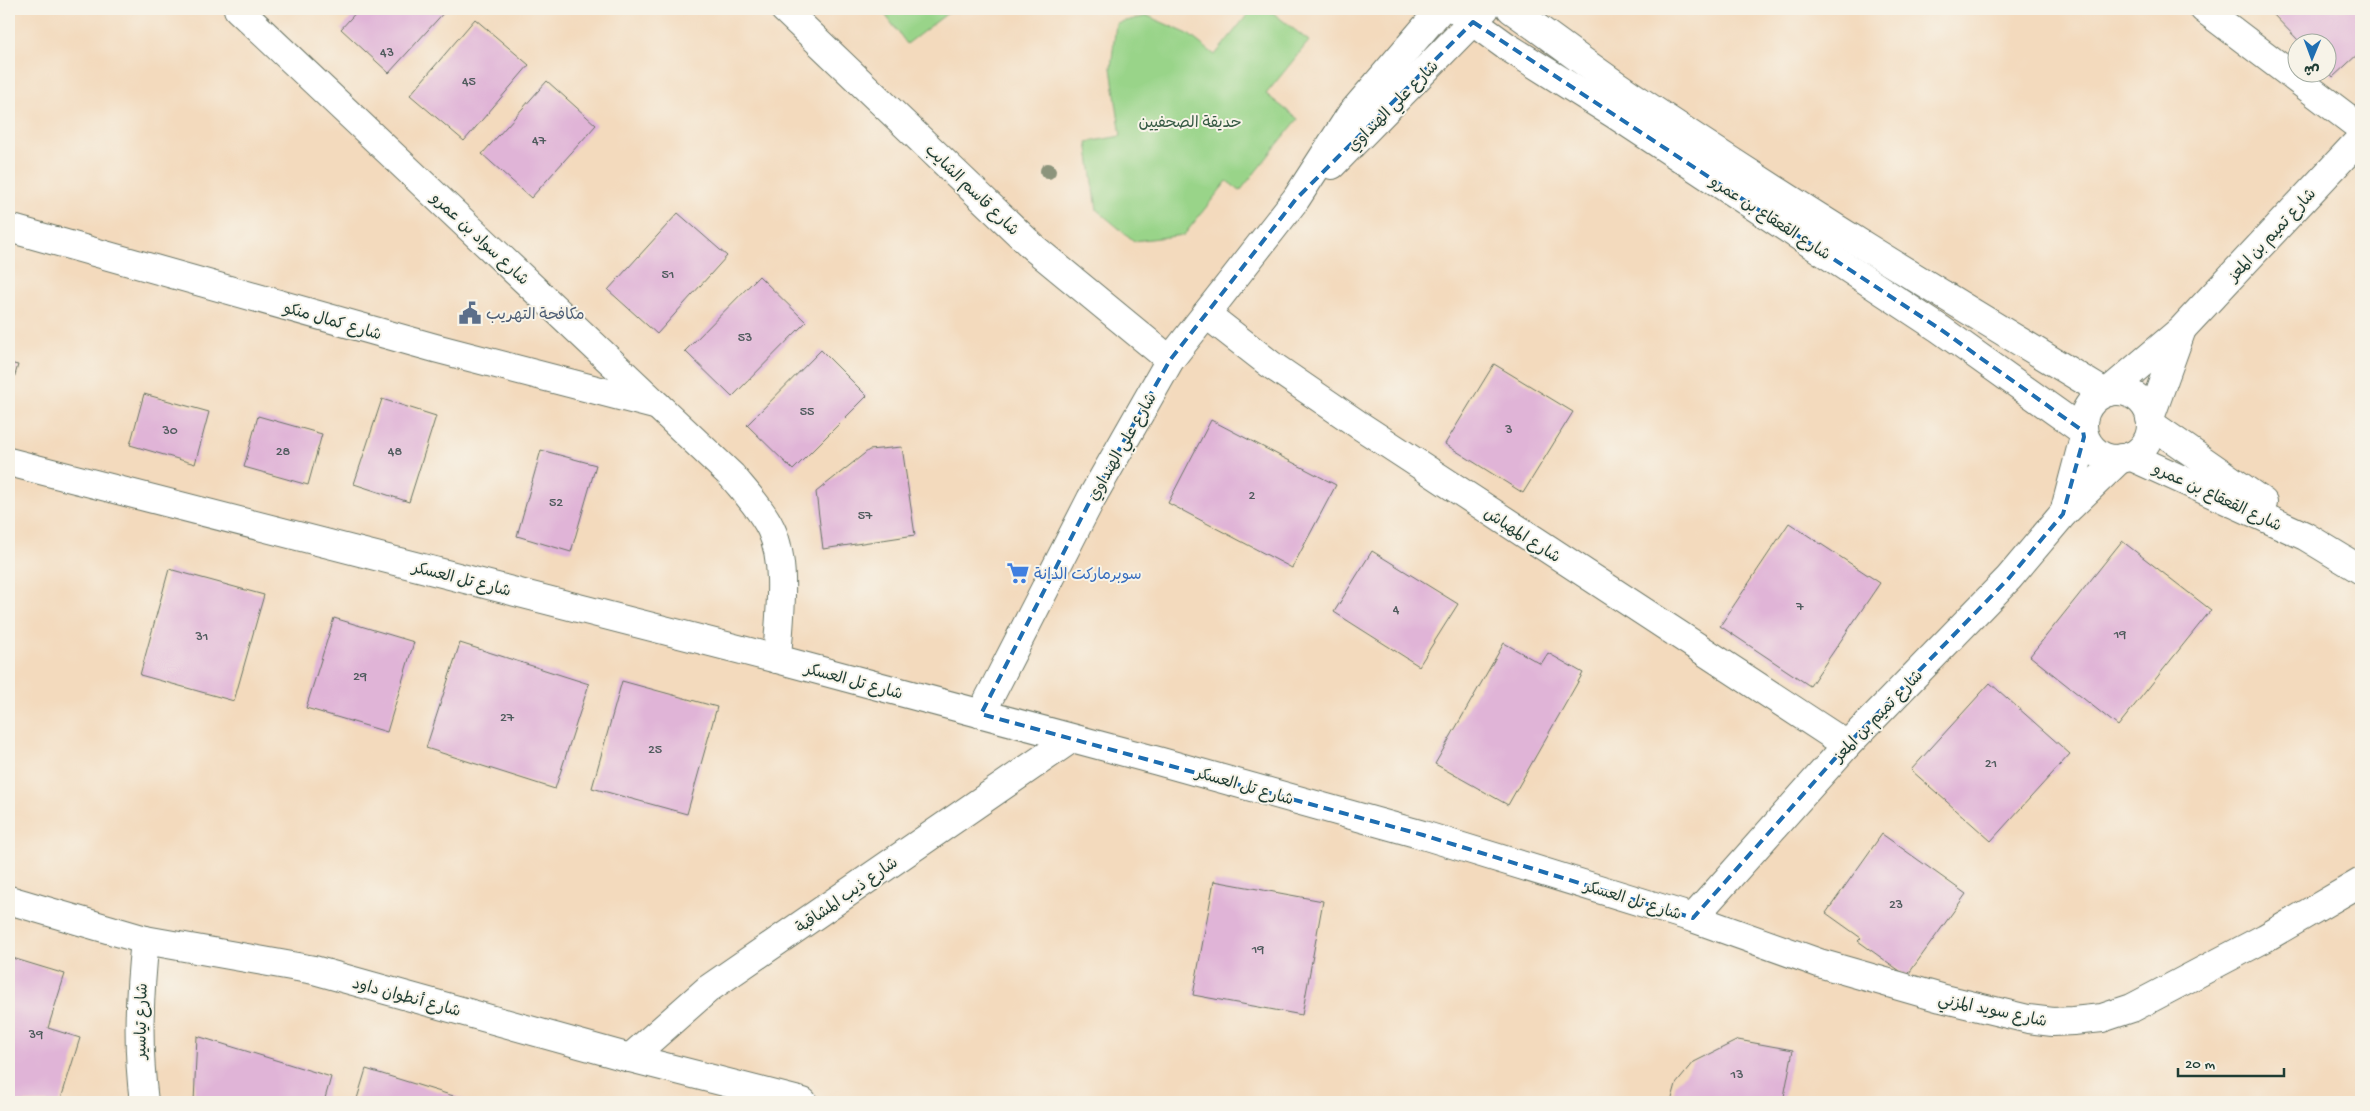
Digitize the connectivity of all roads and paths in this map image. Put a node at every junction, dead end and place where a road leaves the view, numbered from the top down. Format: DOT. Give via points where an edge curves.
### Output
graph roads {
  1 [pos="238,9"];
  2 [pos="784,9"];
  3 [pos="1440,9"];
  4 [pos="1511,9"];
  5 [pos="2204,9"];
  6 [pos="1471,13"];
  7 [pos="2361,128"];
  8 [pos="2361,138"];
  9 [pos="1296,198"];
  10 [pos="9,228"];
  11 [pos="1206,314"];
  12 [pos="2181,330"];
  13 [pos="1170,360"];
  14 [pos="2106,392"];
  15 [pos="659,406"];
  16 [pos="2150,421"];
  17 [pos="2084,434"];
  18 [pos="2126,457"];
  19 [pos="9,462"];
  20 [pos="2063,514"];
  21 [pos="2305,536"];
  22 [pos="2361,570"];
  23 [pos="777,659"];
  24 [pos="981,714"];
  25 [pos="1071,739"];
  26 [pos="1847,745"];
  27 [pos="2361,882"];
  28 [pos="9,900"];
  29 [pos="1693,918"];
  30 [pos="144,940"];
  31 [pos="630,1058"];
  32 [pos="144,1102"];
  33 [pos="803,1102"];
  1 -- 15 [label="street, شارع سواد بن عمرو"];
  2 -- 13 [label="street, شارع قاسم الشايب" via="1034,248"];
  3 -- 9 [label="street, شارع علي الهنداوي" via="1351,114"];
  4 -- 14 [label="street, شارع القعقاع بن عمرو" via="1632,96 1762,181 1959,306"];
  5 -- 7 [label="street"];
  6 -- 9 [label="street, شارع علي الهنداوي" via="1376,122"];
  6 -- 17 [label="street, شارع القعقاع بن عمرو" via="1506,46 1932,323"];
  8 -- 12 [label="street, شارع تميم بن المعز"];
  9 -- 11 [label="street, شارع علي الهنداوي"];
  10 -- 15 [label="street, شارع كمال منكو" via="434,348"];
  11 -- 13 [label="street, شارع علي الهنداوي"];
  11 -- 26 [label="street, شارع المهباش" via="1270,364 1359,425"];
  12 -- 14 [label="street, شارع تميم بن المعز"];
  12 -- 16 [label="street, شارع تميم بن المعز"];
  13 -- 24 [label="street, شارع علي الهنداوي" via="1091,499"];
  14 -- 16 [label="street" via="2122,391 2135,396 2145,405"];
  14 -- 17 [label="street" via="2092,401 2084,416"];
  15 -- 23 [label="street, شارع سواد بن عمرو" via="732,476 771,529 779,554"];
  16 -- 18 [label="street" via="2148,437 2141,448"];
  16 -- 21 [label="street, شارع القعقاع بن عمرو" via="2258,498"];
  17 -- 18 [label="street" via="2093,449 2106,457"];
  17 -- 20 [label="street, شارع تميم بن المعز"];
  18 -- 20 [label="street, شارع تميم بن المعز"];
  18 -- 21 [label="street, شارع القعقاع بن عمرو"];
  19 -- 23 [label="street, شارع تل العسكر"];
  20 -- 26 [label="street, شارع تميم بن المعز" via="2009,578"];
  21 -- 22 [label="street, شارع القعقاع بن عمرو"];
  23 -- 24 [label="street, شارع تل العسكر"];
  24 -- 25 [label="street, شارع تل العسكر"];
  25 -- 29 [label="street, شارع تل العسكر" via="1423,835"];
  25 -- 31 [label="street, شارع ذيب المشاقبة" via="708,989"];
  26 -- 29 [label="street, شارع تميم بن المعز"];
  27 -- 29 [label="street, شارع سويد المزني" via="2265,938 2132,1008 2102,1018 2073,1021 2028,1019 1941,998 1819,963"];
  28 -- 30 [label="street, شارع أنطوان داود"];
  30 -- 31 [label="street, شارع أنطوان داود" via="314,970"];
  30 -- 32 [label="street, شارع تياسير" via="138,1001 139,1062"];
  31 -- 33 [label="street, شارع أنطوان داود"];
}
